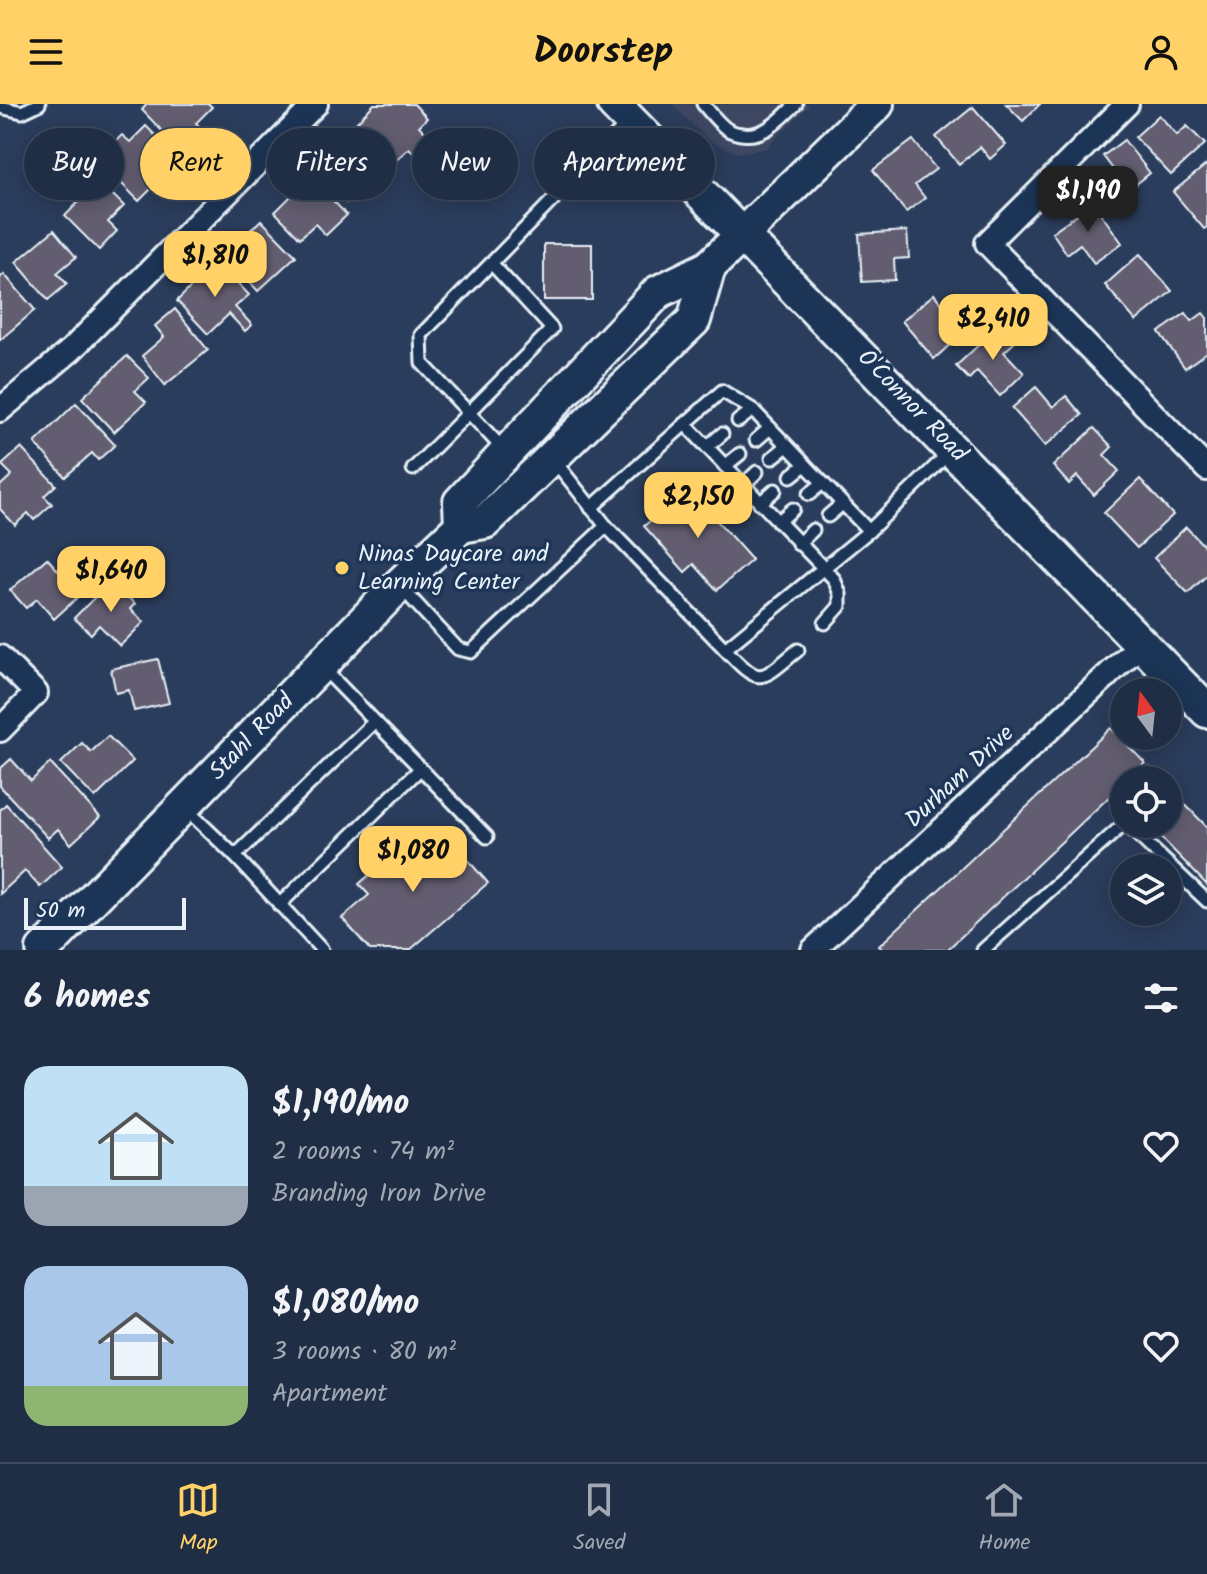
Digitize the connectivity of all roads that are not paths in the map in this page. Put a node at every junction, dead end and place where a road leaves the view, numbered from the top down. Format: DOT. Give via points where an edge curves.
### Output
graph roads {
  1 [pos="39,104"];
  2 [pos="316,104"];
  3 [pos="703,104"];
  4 [pos="796,104"];
  5 [pos="877,104"];
  6 [pos="1127,104"];
  7 [pos="0,107"];
  8 [pos="622,112"];
  9 [pos="746,235"];
  10 [pos="492,264"];
  11 [pos="709,267"];
  12 [pos="0,410"];
  13 [pos="753,410"];
  14 [pos="470,413"];
  15 [pos="738,421"];
  16 [pos="685,424"];
  17 [pos="770,428"];
  18 [pos="722,434"];
  19 [pos="756,440"];
  20 [pos="787,446"];
  21 [pos="707,447"];
  22 [pos="953,449"];
  23 [pos="507,453"];
  24 [pos="740,454"];
  25 [pos="550,456"];
  26 [pos="772,458"];
  27 [pos="805,465"];
  28 [pos="725,466"];
  29 [pos="413,469"];
  30 [pos="1207,469"];
  31 [pos="757,472"];
  32 [pos="791,476"];
  33 [pos="823,483"];
  34 [pos="743,485"];
  35 [pos="775,490"];
  36 [pos="809,494"];
  37 [pos="760,503"];
  38 [pos="842,504"];
  39 [pos="591,508"];
  40 [pos="793,509"];
  41 [pos="828,516"];
  42 [pos="778,522"];
  43 [pos="461,526"];
  44 [pos="606,526"];
  45 [pos="813,530"];
  46 [pos="869,531"];
  47 [pos="798,544"];
  48 [pos="823,569"];
  49 [pos="399,585"];
  50 [pos="825,623"];
  51 [pos="1142,643"];
  52 [pos="725,649"];
  53 [pos="798,650"];
  54 [pos="0,657"];
  55 [pos="321,666"];
  56 [pos="1207,711"];
  57 [pos="374,722"];
  58 [pos="0,730"];
  59 [pos="420,769"];
  60 [pos="184,807"];
  61 [pos="487,837"];
  62 [pos="1110,837"];
  63 [pos="1140,838"];
  64 [pos="235,856"];
  65 [pos="1207,901"];
  66 [pos="279,905"];
  67 [pos="43,950"];
  68 [pos="322,950"];
  69 [pos="813,950"];
  70 [pos="983,950"];
  1 -- 7 [label="lane" via="22,112"];
  2 -- 12 [label="street" via="71,350"];
  3 -- 4 [label="lane" via="729,131 760,134"];
  5 -- 9 [label="street"];
  6 -- 30 [label="street" via="987,243"];
  8 -- 9 [label="street, O'Connor Road"];
  8 -- 10 [label="lane"];
  9 -- 11 [label="street"];
  9 -- 22 [label="street, O'Connor Road"];
  10 -- 14 [label="lane" via="421,335 422,363"];
  10 -- 14 [label="lane" via="552,329"];
  11 -- 23 [label="street" via="658,292"];
  11 -- 25 [label="street, Stahl Road" via="694,320"];
  13 -- 15 [label="lane"];
  13 -- 16 [label="lane" via="722,391"];
  13 -- 17 [label="lane"];
  14 -- 23 [label="lane"];
  14 -- 29 [label="lane"];
  16 -- 21 [label="lane"];
  16 -- 39 [label="lane"];
  17 -- 19 [label="lane"];
  17 -- 20 [label="lane"];
  18 -- 21 [label="lane"];
  20 -- 26 [label="lane"];
  20 -- 27 [label="lane"];
  21 -- 28 [label="lane"];
  22 -- 46 [label="lane"];
  22 -- 51 [label="street, O'Connor Road"];
  23 -- 43 [label="street" via="460,502"];
  24 -- 28 [label="lane"];
  25 -- 39 [label="lane"];
  25 -- 43 [label="street, Stahl Road" via="485,522"];
  27 -- 32 [label="lane"];
  27 -- 33 [label="lane"];
  28 -- 34 [label="lane"];
  31 -- 34 [label="lane"];
  33 -- 36 [label="lane"];
  33 -- 38 [label="lane"];
  34 -- 37 [label="lane"];
  35 -- 37 [label="lane"];
  37 -- 42 [label="lane"];
  38 -- 41 [label="lane"];
  38 -- 46 [label="lane"];
  39 -- 44 [label="lane"];
  40 -- 42 [label="lane"];
  42 -- 47 [label="lane"];
  43 -- 49 [label="street, Stahl Road"];
  44 -- 49 [label="lane" via="471,652 458,649"];
  44 -- 52 [label="lane"];
  45 -- 47 [label="lane"];
  46 -- 48 [label="lane"];
  47 -- 48 [label="lane"];
  48 -- 50 [label="lane" via="840,594 840,606"];
  48 -- 52 [label="lane"];
  49 -- 55 [label="street, Stahl Road"];
  51 -- 56 [label="street, O'Connor Road"];
  51 -- 69 [label="street, Durham Drive"];
  52 -- 53 [label="lane" via="756,677 767,675"];
  54 -- 58 [label="street" via="36,693"];
  55 -- 57 [label="lane"];
  55 -- 60 [label="street, Stahl Road"];
  57 -- 59 [label="lane"];
  57 -- 64 [label="lane"];
  59 -- 61 [label="lane"];
  59 -- 66 [label="lane"];
  60 -- 64 [label="lane"];
  60 -- 67 [label="street, Stahl Road"];
  62 -- 70 [label="lane"];
  63 -- 65 [label="lane"];
  64 -- 66 [label="lane"];
  66 -- 68 [label="lane"];
}
